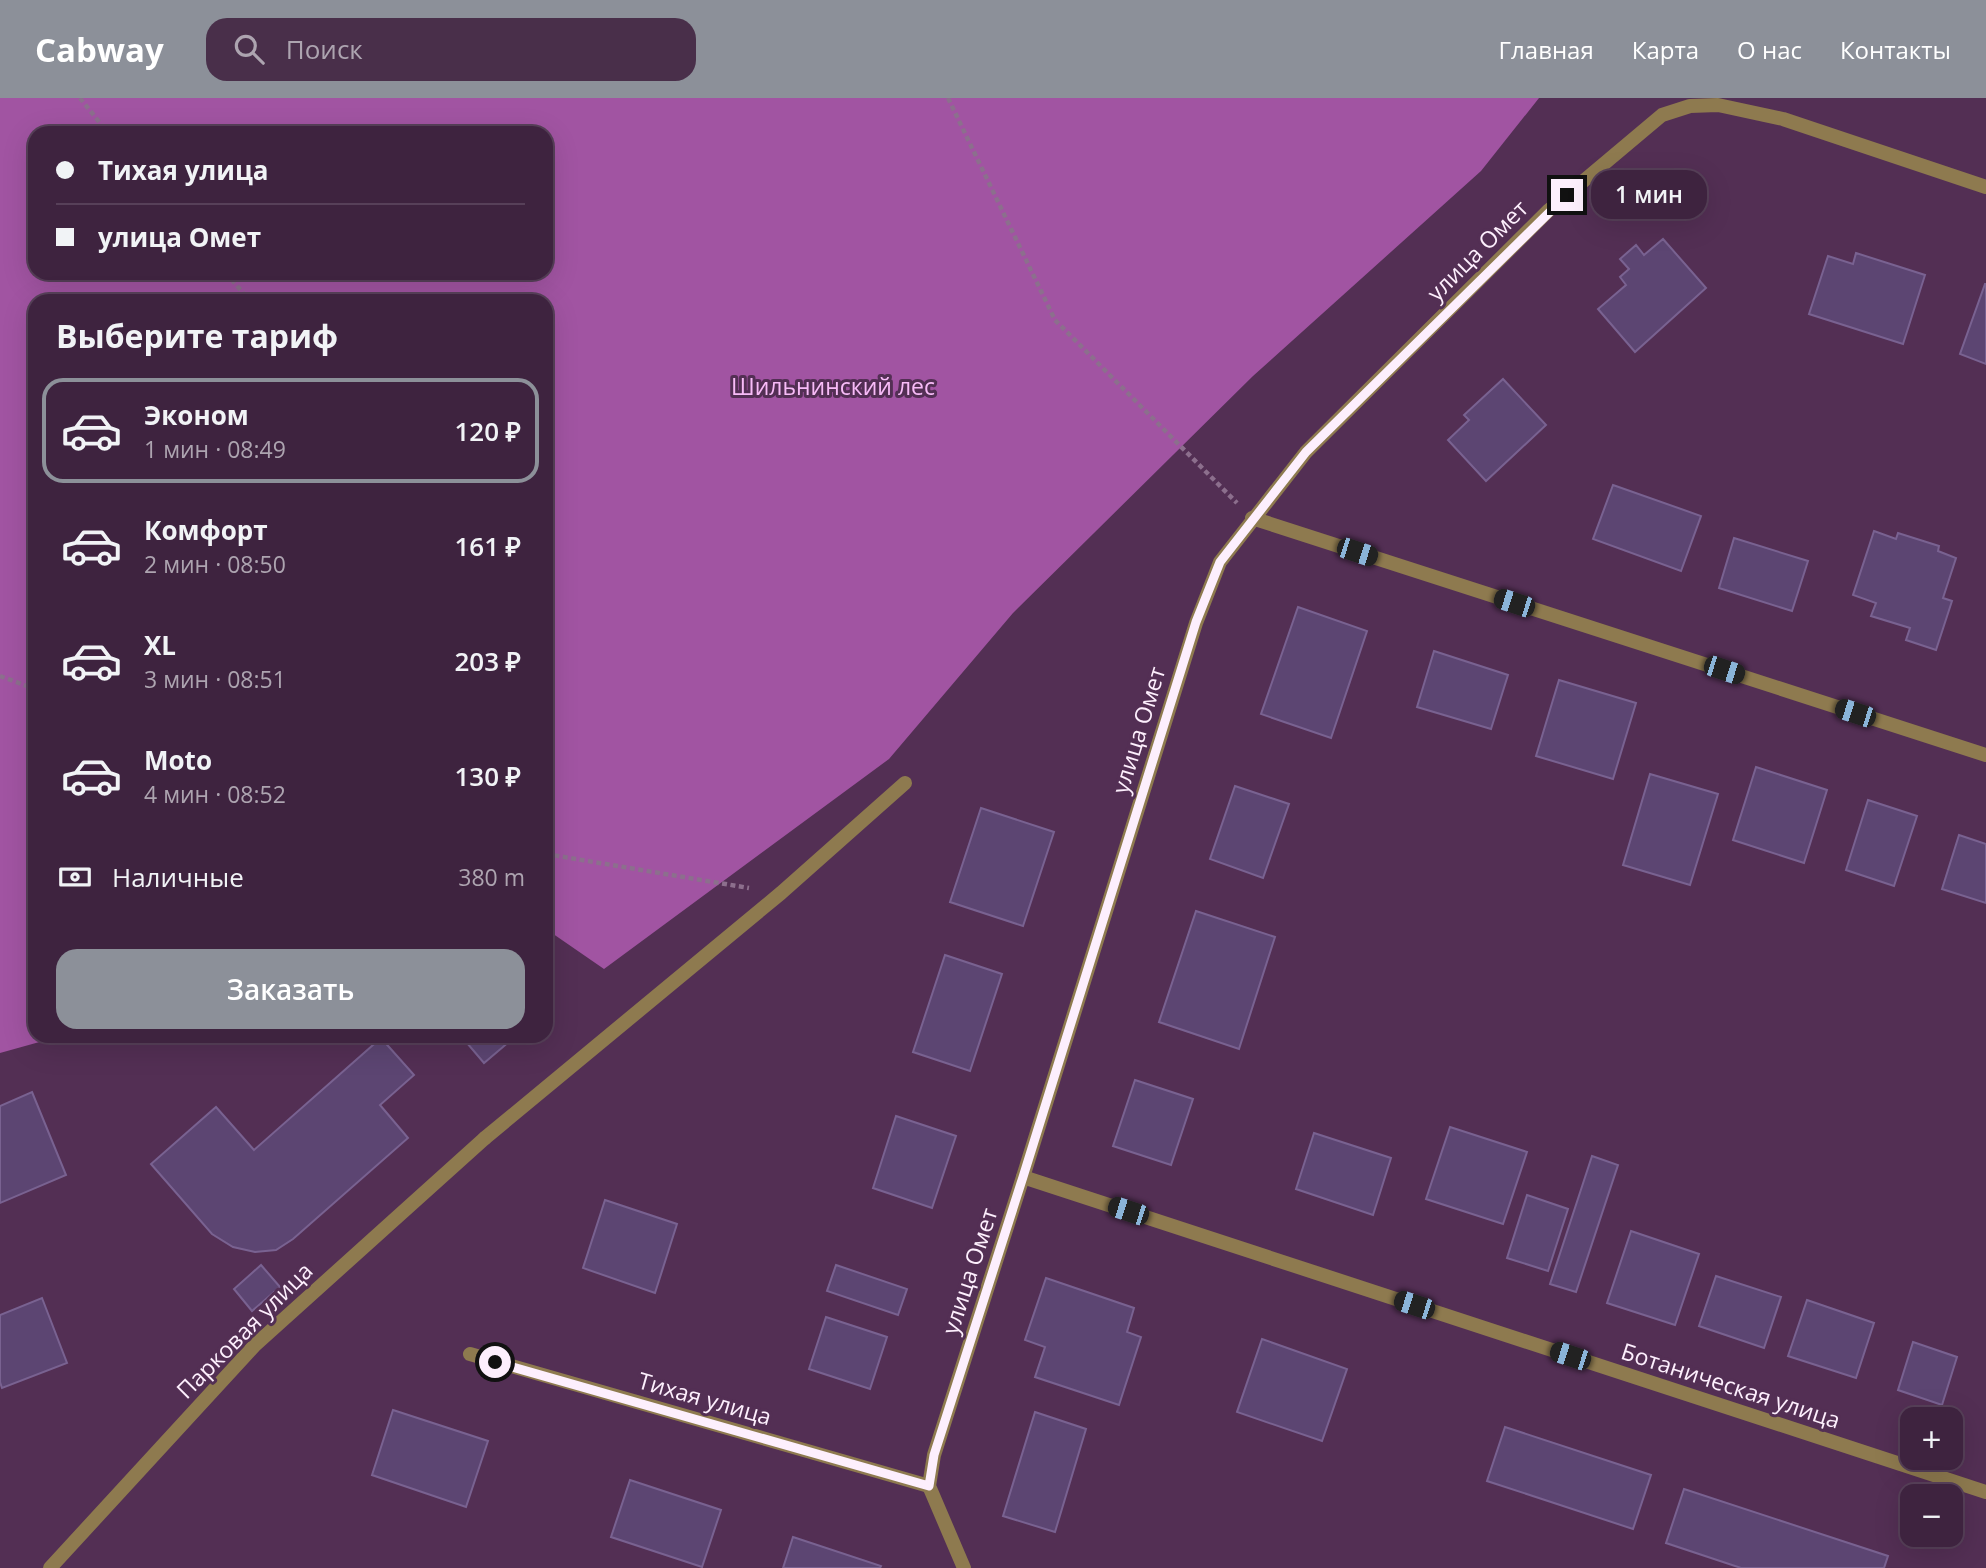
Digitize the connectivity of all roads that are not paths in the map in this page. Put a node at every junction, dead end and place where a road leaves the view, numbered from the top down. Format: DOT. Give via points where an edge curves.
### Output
graph roads {
  1 [pos="1717,101"];
  2 [pos="1986,187"];
  3 [pos="1252,518"];
  4 [pos="1986,755"];
  5 [pos="905,783"];
  6 [pos="1023,1177"];
  7 [pos="470,1354"];
  8 [pos="929,1486"];
  9 [pos="1986,1492"];
  10 [pos="50,1568"];
  11 [pos="964,1568"];
  1 -- 2 [label="street"];
  1 -- 3 [label="street, улица Омет" via="1662,115 1549,210 1306,452"];
  3 -- 4 [label="street"];
  3 -- 6 [label="street, улица Омет" via="1220,562 1196,622"];
  5 -- 10 [label="street, Парковая улица" via="781,893 485,1138 255,1345"];
  6 -- 8 [label="street, улица Омет" via="934,1455"];
  6 -- 9 [label="street, Ботаническая улица"];
  7 -- 8 [label="street, Тихая улица"];
  8 -- 11 [label="street"];
}
